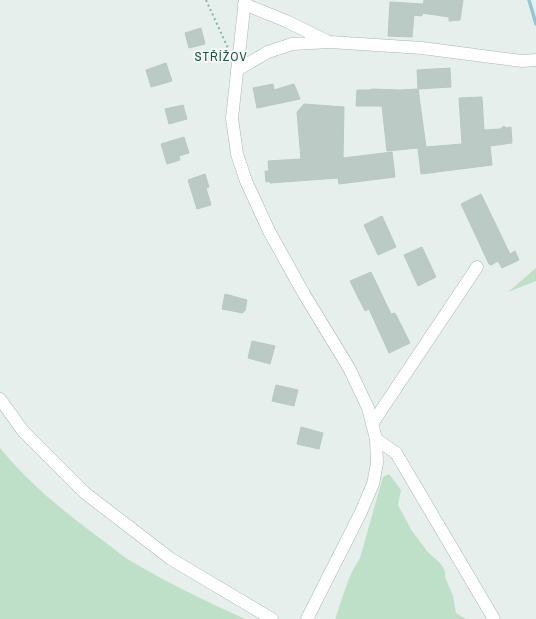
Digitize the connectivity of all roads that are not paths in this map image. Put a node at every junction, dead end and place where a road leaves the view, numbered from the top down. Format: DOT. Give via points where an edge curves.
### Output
graph roads {
  1 [pos="244,2"];
  2 [pos="330,42"];
  3 [pos="536,60"];
  4 [pos="237,70"];
  5 [pos="477,267"];
  6 [pos="0,399"];
  7 [pos="372,424"];
  8 [pos="376,440"];
  9 [pos="272,619"];
  10 [pos="308,619"];
  11 [pos="494,619"];
  1 -- 2 [label="street"];
  1 -- 4 [label="street"];
  2 -- 3 [label="street" via="422,48 522,61"];
  2 -- 4 [label="street" via="292,44 268,52"];
  4 -- 7 [label="street" via="232,118 237,154 246,181 269,231 349,368 368,408"];
  5 -- 7 [label="street"];
  6 -- 9 [label="street" via="23,431 85,493 171,559"];
  7 -- 8 [label="street"];
  8 -- 10 [label="street" via="377,463 373,484"];
  8 -- 11 [label="street" via="396,453"];
}
